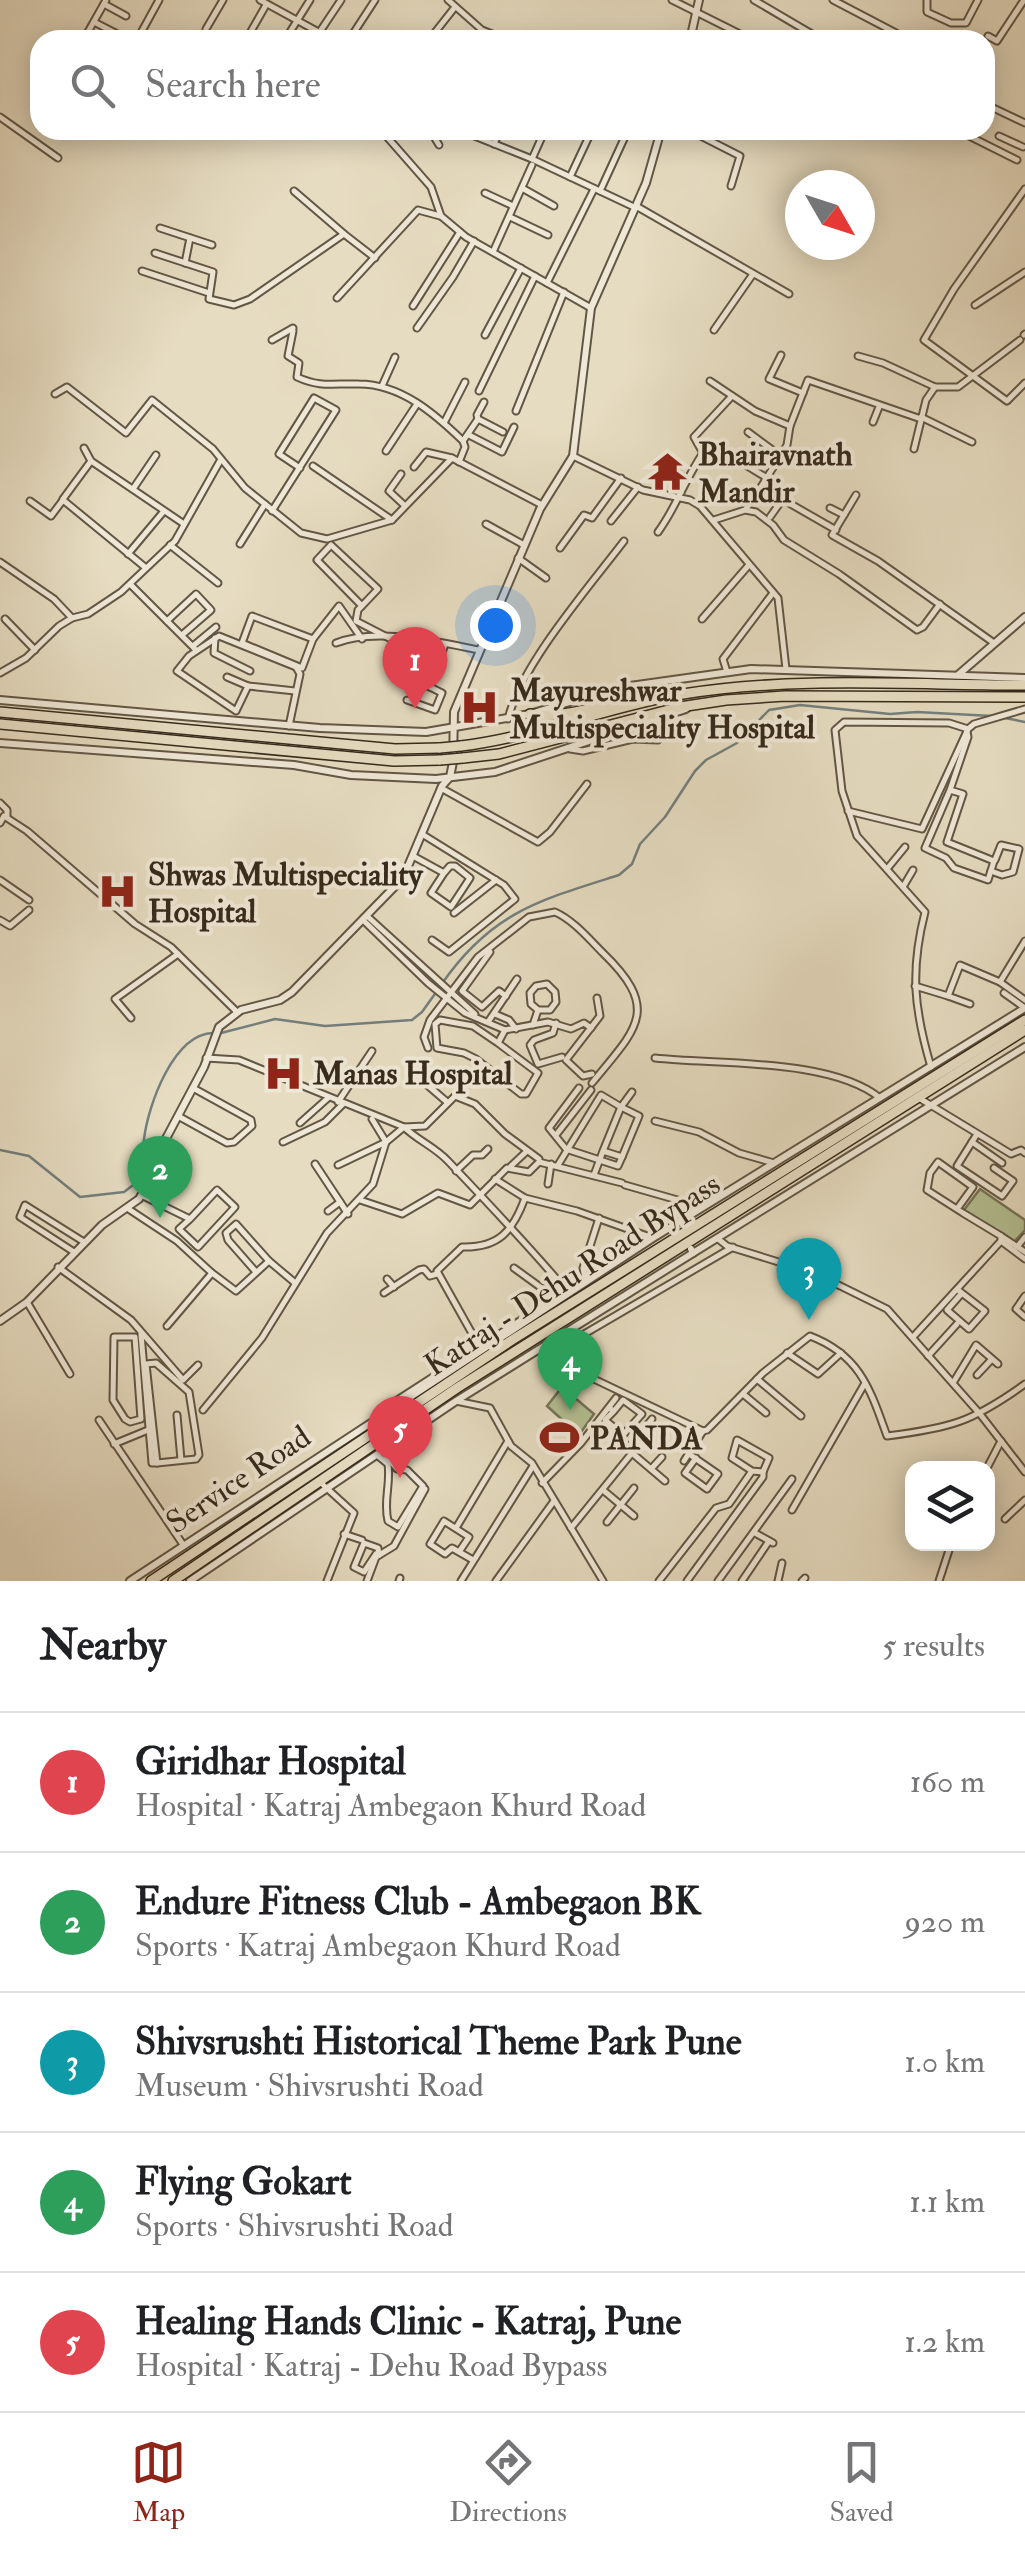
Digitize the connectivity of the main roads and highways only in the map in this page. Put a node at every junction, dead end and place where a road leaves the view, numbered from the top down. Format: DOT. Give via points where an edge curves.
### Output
graph roads {
  1 [pos="1025,682"];
  2 [pos="1025,697"];
  3 [pos="644,704"];
  4 [pos="0,712"];
  5 [pos="530,714"];
  6 [pos="0,724"];
  7 [pos="1025,1020"];
  8 [pos="1025,1030"];
  9 [pos="788,1180"];
  10 [pos="794,1190"];
  11 [pos="152,1581"];
  12 [pos="173,1581"];
  1 -- 3 [label="highway" via="785,684"];
  2 -- 6 [label="highway, bridge" via="785,696 694,705 541,744 440,760"];
  3 -- 4 [label="highway, bridge" via="538,733 395,749"];
  3 -- 5 [label="highway"];
  7 -- 11 [label="highway, Katraj - Dehu Road Bypass" via="378,1423"];
  8 -- 9 [label="highway, Katraj - Dehu Road Bypass"];
  9 -- 10 [label="highway"];
  9 -- 12 [label="highway, Katraj - Dehu Road Bypass"];
}
